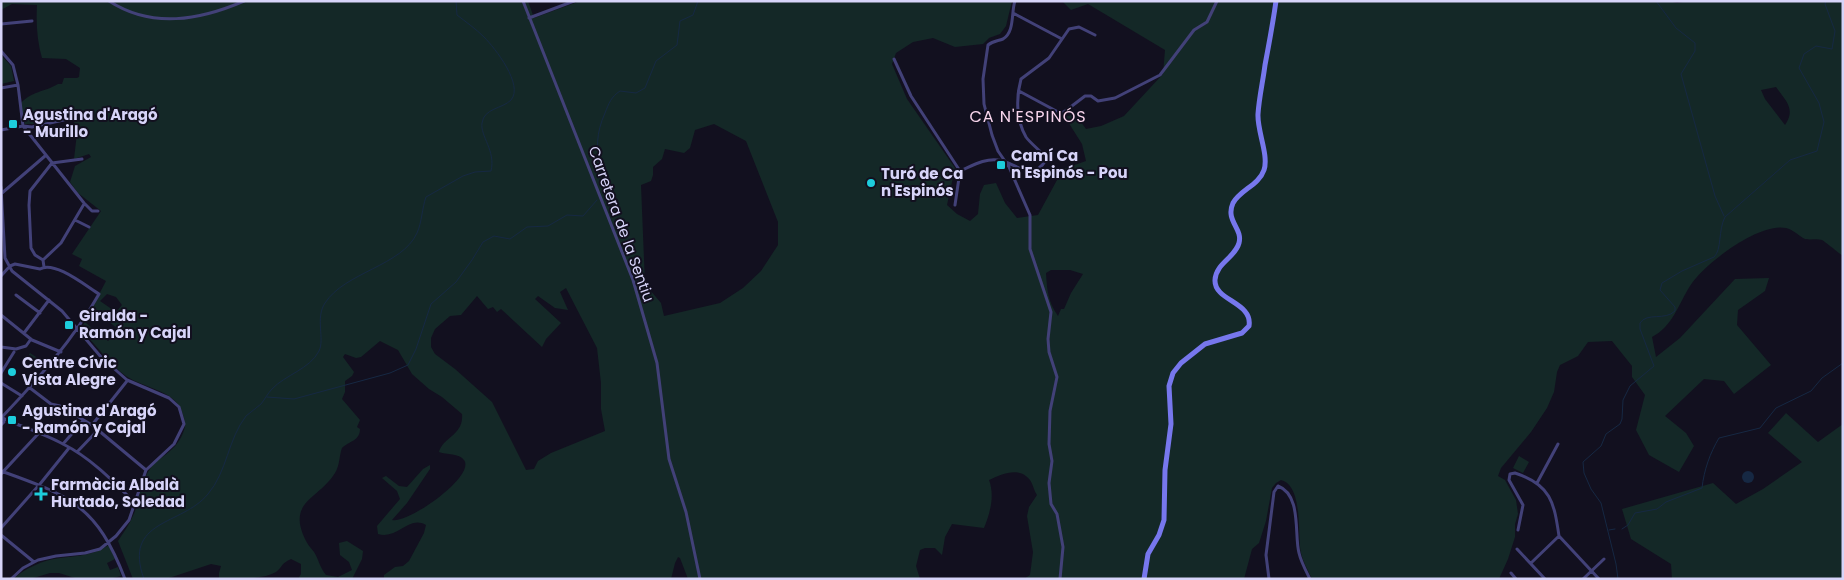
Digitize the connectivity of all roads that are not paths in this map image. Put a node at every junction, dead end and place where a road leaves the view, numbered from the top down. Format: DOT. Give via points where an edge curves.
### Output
graph roads {
  1 [pos="110,1"];
  2 [pos="244,1"];
  3 [pos="523,1"];
  4 [pos="574,1"];
  5 [pos="1015,1"];
  6 [pos="1217,1"];
  7 [pos="1275,1"];
  8 [pos="1013,13"];
  9 [pos="529,18"];
  10 [pos="32,22"];
  11 [pos="1,24"];
  12 [pos="1095,35"];
  13 [pos="1062,39"];
  14 [pos="1,51"];
  15 [pos="894,59"];
  16 [pos="18,85"];
  17 [pos="1,88"];
  18 [pos="1019,91"];
  19 [pos="77,116"];
  20 [pos="23,126"];
  21 [pos="1,130"];
  22 [pos="45,156"];
  23 [pos="82,159"];
  24 [pos="52,163"];
  25 [pos="1006,163"];
  26 [pos="960,171"];
  27 [pos="1,187"];
  28 [pos="2,194"];
  29 [pos="84,203"];
  30 [pos="954,205"];
  31 [pos="1,210"];
  32 [pos="98,211"];
  33 [pos="75,220"];
  34 [pos="89,226"];
  35 [pos="43,260"];
  36 [pos="10,266"];
  37 [pos="44,267"];
  38 [pos="1,276"];
  39 [pos="16,295"];
  40 [pos="49,300"];
  41 [pos="40,312"];
  42 [pos="1,315"];
  43 [pos="77,331"];
  44 [pos="24,333"];
  45 [pos="31,339"];
  46 [pos="1,347"];
  47 [pos="14,352"];
  48 [pos="60,352"];
  49 [pos="1,373"];
  50 [pos="127,380"];
  51 [pos="1,383"];
  52 [pos="30,388"];
  53 [pos="22,396"];
  54 [pos="2,417"];
  55 [pos="83,421"];
  56 [pos="1,425"];
  57 [pos="92,425"];
  58 [pos="98,430"];
  59 [pos="38,434"];
  60 [pos="63,444"];
  61 [pos="1558,444"];
  62 [pos="69,448"];
  63 [pos="77,452"];
  64 [pos="146,470"];
  65 [pos="2,472"];
  66 [pos="1537,483"];
  67 [pos="40,484"];
  68 [pos="135,504"];
  69 [pos="1,528"];
  70 [pos="1518,530"];
  71 [pos="1,535"];
  72 [pos="1559,536"];
  73 [pos="109,542"];
  74 [pos="1517,549"];
  75 [pos="1604,559"];
  76 [pos="34,562"];
  77 [pos="1531,563"];
  78 [pos="1592,571"];
  79 [pos="1511,573"];
  80 [pos="11,579"];
  81 [pos="125,579"];
  82 [pos="700,579"];
  83 [pos="1060,579"];
  84 [pos="1143,579"];
  85 [pos="1269,579"];
  86 [pos="1310,579"];
  87 [pos="1516,579"];
  88 [pos="1545,579"];
  89 [pos="1583,579"];
  90 [pos="1599,579"];
  1 -- 2 [label="street" via="133,14 169,20 213,12"];
  3 -- 9 [label="street, Carretera de la Sentiu"];
  4 -- 9 [label="street"];
  5 -- 8 [label="street"];
  6 -- 18 [label="street" via="1207,22 1194,30 1160,75 1120,97 1098,101 1085,96 1060,113"];
  7 -- 84 [label="main road" via="1258,107 1259,132 1266,159 1264,170 1233,205 1231,217 1239,241 1234,252 1218,269 1215,280 1219,291 1245,310 1249,326 1242,333 1201,347 1172,373 1164,520 1148,554"];
  8 -- 13 [label="street"];
  8 -- 25 [label="street" via="1007,34 988,45 983,78 984,104 992,135"];
  9 -- 82 [label="street, Carretera de la Sentiu" via="633,280 656,357 669,459 686,512"];
  10 -- 11 [label="street"];
  12 -- 13 [label="street" via="1074,27"];
  13 -- 18 [label="street" via="1049,58 1023,76"];
  14 -- 16 [label="street" via="13,65"];
  15 -- 26 [label="street" via="911,96"];
  16 -- 17 [label="street"];
  16 -- 20 [label="street"];
  18 -- 25 [label="street" via="1017,106 1025,133 1043,154 1045,162 1036,170"];
  19 -- 20 [label="street" via="32,127"];
  20 -- 21 [label="street"];
  20 -- 22 [label="street"];
  22 -- 24 [label="street"];
  22 -- 28 [label="street"];
  23 -- 24 [label="street"];
  24 -- 29 [label="street"];
  24 -- 35 [label="street" via="30,191 31,248"];
  25 -- 26 [label="street" via="990,160"];
  25 -- 83 [label="street" via="1030,215 1030,249 1051,312 1049,352 1057,377 1050,410 1052,461 1049,483 1051,504 1057,514 1063,547"];
  26 -- 30 [label="street"];
  27 -- 28 [label="street"];
  28 -- 31 [label="street"];
  29 -- 32 [label="street" via="92,211"];
  29 -- 33 [label="street"];
  31 -- 36 [label="street" via="5,258"];
  33 -- 34 [label="street"];
  33 -- 35 [label="street" via="61,243"];
  35 -- 37 [label="street"];
  36 -- 37 [label="street"];
  36 -- 38 [label="street"];
  36 -- 40 [label="street" via="18,277"];
  37 -- 43 [label="street" via="54,267 99,294"];
  39 -- 41 [label="street"];
  40 -- 41 [label="street"];
  40 -- 43 [label="street"];
  41 -- 44 [label="street"];
  42 -- 44 [label="street"];
  43 -- 48 [label="street"];
  43 -- 50 [label="street"];
  44 -- 45 [label="street"];
  45 -- 46 [label="street" via="26,346 16,349"];
  45 -- 48 [label="street"];
  47 -- 49 [label="street"];
  48 -- 52 [label="street"];
  50 -- 57 [label="street"];
  50 -- 64 [label="street" via="169,398 179,407 184,424 176,442"];
  51 -- 53 [label="street"];
  52 -- 53 [label="street"];
  52 -- 55 [label="street"];
  53 -- 54 [label="street"];
  54 -- 56 [label="street" via="4,422"];
  54 -- 59 [label="street"];
  55 -- 57 [label="street"];
  55 -- 60 [label="street"];
  57 -- 58 [label="street"];
  58 -- 63 [label="street"];
  58 -- 64 [label="street"];
  59 -- 60 [label="street"];
  59 -- 65 [label="street"];
  60 -- 62 [label="street"];
  61 -- 66 [label="street"];
  62 -- 63 [label="street"];
  62 -- 67 [label="street"];
  63 -- 68 [label="street"];
  64 -- 68 [label="street"];
  65 -- 67 [label="street"];
  66 -- 70 [label="street" via="1515,472 1509,476 1523,505"];
  66 -- 72 [label="street" via="1554,507"];
  67 -- 69 [label="street"];
  67 -- 73 [label="street" via="79,506 94,520"];
  68 -- 73 [label="street" via="122,529"];
  71 -- 76 [label="street"];
  72 -- 77 [label="street"];
  72 -- 78 [label="street"];
  73 -- 76 [label="street" via="100,549 85,553"];
  73 -- 81 [label="street"];
  74 -- 77 [label="street"];
  75 -- 78 [label="street"];
  76 -- 80 [label="street"];
  77 -- 88 [label="street"];
  78 -- 89 [label="street"];
  78 -- 90 [label="street"];
  79 -- 87 [label="street"];
  85 -- 86 [label="street" via="1266,555 1274,492 1278,486 1285,490 1294,507 1299,554"];
}
